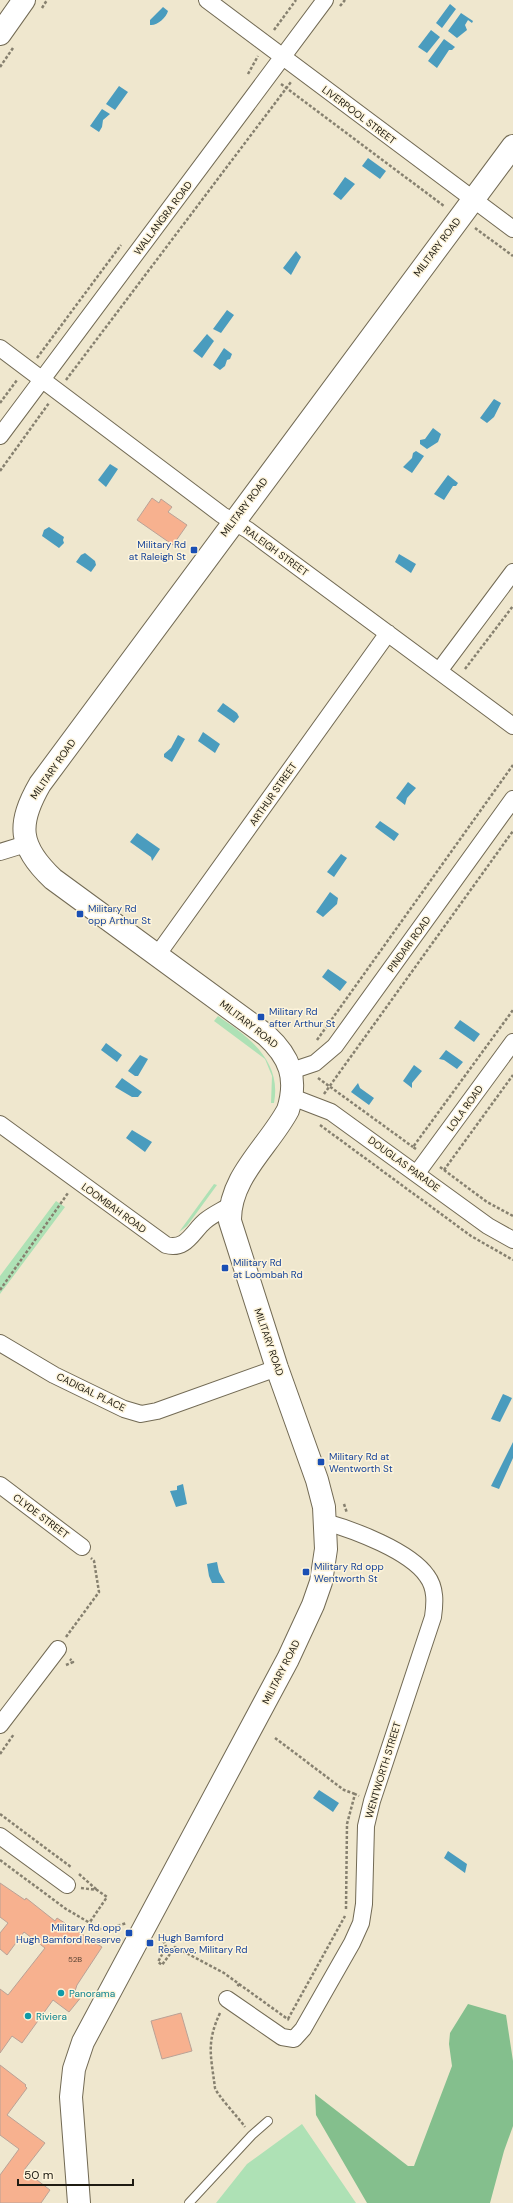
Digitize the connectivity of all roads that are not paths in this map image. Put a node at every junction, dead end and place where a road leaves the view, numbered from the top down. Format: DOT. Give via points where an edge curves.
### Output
graph roads {
  1 [pos="24,0"];
  2 [pos="207,0"];
  3 [pos="325,0"];
  4 [pos="0,34"];
  5 [pos="283,57"];
  6 [pos="513,146"];
  7 [pos="473,200"];
  8 [pos="513,229"];
  9 [pos="0,348"];
  10 [pos="36,375"];
  11 [pos="0,436"];
  12 [pos="233,521"];
  13 [pos="513,572"];
  14 [pos="388,633"];
  15 [pos="439,671"];
  16 [pos="513,726"];
  17 [pos="513,799"];
  18 [pos="26,844"];
  19 [pos="0,852"];
  20 [pos="158,954"];
  21 [pos="513,1042"];
  22 [pos="291,1071"];
  23 [pos="292,1097"];
  24 [pos="0,1124"];
  25 [pos="417,1173"];
  26 [pos="229,1206"];
  27 [pos="513,1240"];
  28 [pos="0,1343"];
  29 [pos="278,1368"];
  30 [pos="0,1485"];
  31 [pos="325,1522"];
  32 [pos="82,1547"];
  33 [pos="58,1649"];
  34 [pos="0,1725"];
  35 [pos="0,1836"];
  36 [pos="67,1885"];
  37 [pos="227,1999"];
  38 [pos="268,2121"];
  39 [pos="79,2203"];
  40 [pos="189,2203"];
  1 -- 4 [label="street"];
  2 -- 5 [label="street, LIVERPOOL STREET"];
  3 -- 5 [label="street, WALLANGRA ROAD"];
  5 -- 7 [label="street, LIVERPOOL STREET"];
  5 -- 10 [label="street, WALLANGRA ROAD"];
  6 -- 7 [label="street, MILITARY ROAD"];
  7 -- 8 [label="street, LIVERPOOL STREET"];
  7 -- 12 [label="street, MILITARY ROAD"];
  9 -- 10 [label="street, RALEIGH STREET"];
  10 -- 11 [label="street, WALLANGRA ROAD"];
  10 -- 12 [label="street, RALEIGH STREET"];
  12 -- 14 [label="street, RALEIGH STREET"];
  12 -- 18 [label="street, MILITARY ROAD" via="40,784 29,803 25,819"];
  13 -- 15 [label="street"];
  14 -- 15 [label="street, RALEIGH STREET"];
  14 -- 20 [label="street, ARTHUR STREET"];
  15 -- 16 [label="street, RALEIGH STREET"];
  17 -- 22 [label="street, PINDARI ROAD" via="335,1046 315,1062"];
  18 -- 19 [label="street"];
  18 -- 20 [label="street, MILITARY ROAD" via="40,866 53,879"];
  20 -- 22 [label="street, MILITARY ROAD" via="266,1035 280,1048"];
  21 -- 25 [label="street, LOLA ROAD"];
  22 -- 23 [label="street, MILITARY ROAD"];
  23 -- 25 [label="street, DOUGLAS PARADE" via="331,1112"];
  23 -- 26 [label="street, MILITARY ROAD" via="282,1121 240,1181"];
  24 -- 26 [label="street, LOOMBAH ROAD" via="159,1241 172,1247 185,1243 206,1220"];
  25 -- 27 [label="street, DOUGLAS PARADE" via="488,1226"];
  26 -- 29 [label="street, MILITARY ROAD" via="233,1237"];
  28 -- 29 [label="street, CADIGAL PLACE" via="54,1375 124,1409 141,1414 157,1411"];
  29 -- 31 [label="street, MILITARY ROAD" via="321,1493"];
  30 -- 32 [label="street, CLYDE STREET"];
  31 -- 37 [label="street, WENTWORTH STREET" via="349,1528 412,1559 428,1576 433,1590 433,1618 372,1801 366,1826 364,1904 361,1923 352,1943 304,2028 294,2038 282,2037"];
  31 -- 39 [label="street, MILITARY ROAD" via="325,1563 310,1612 195,1836 150,1933 83,2042 74,2069 71,2097"];
  33 -- 34 [label="street"];
  35 -- 36 [label="street"];
  38 -- 40 [label="lane"];
}
